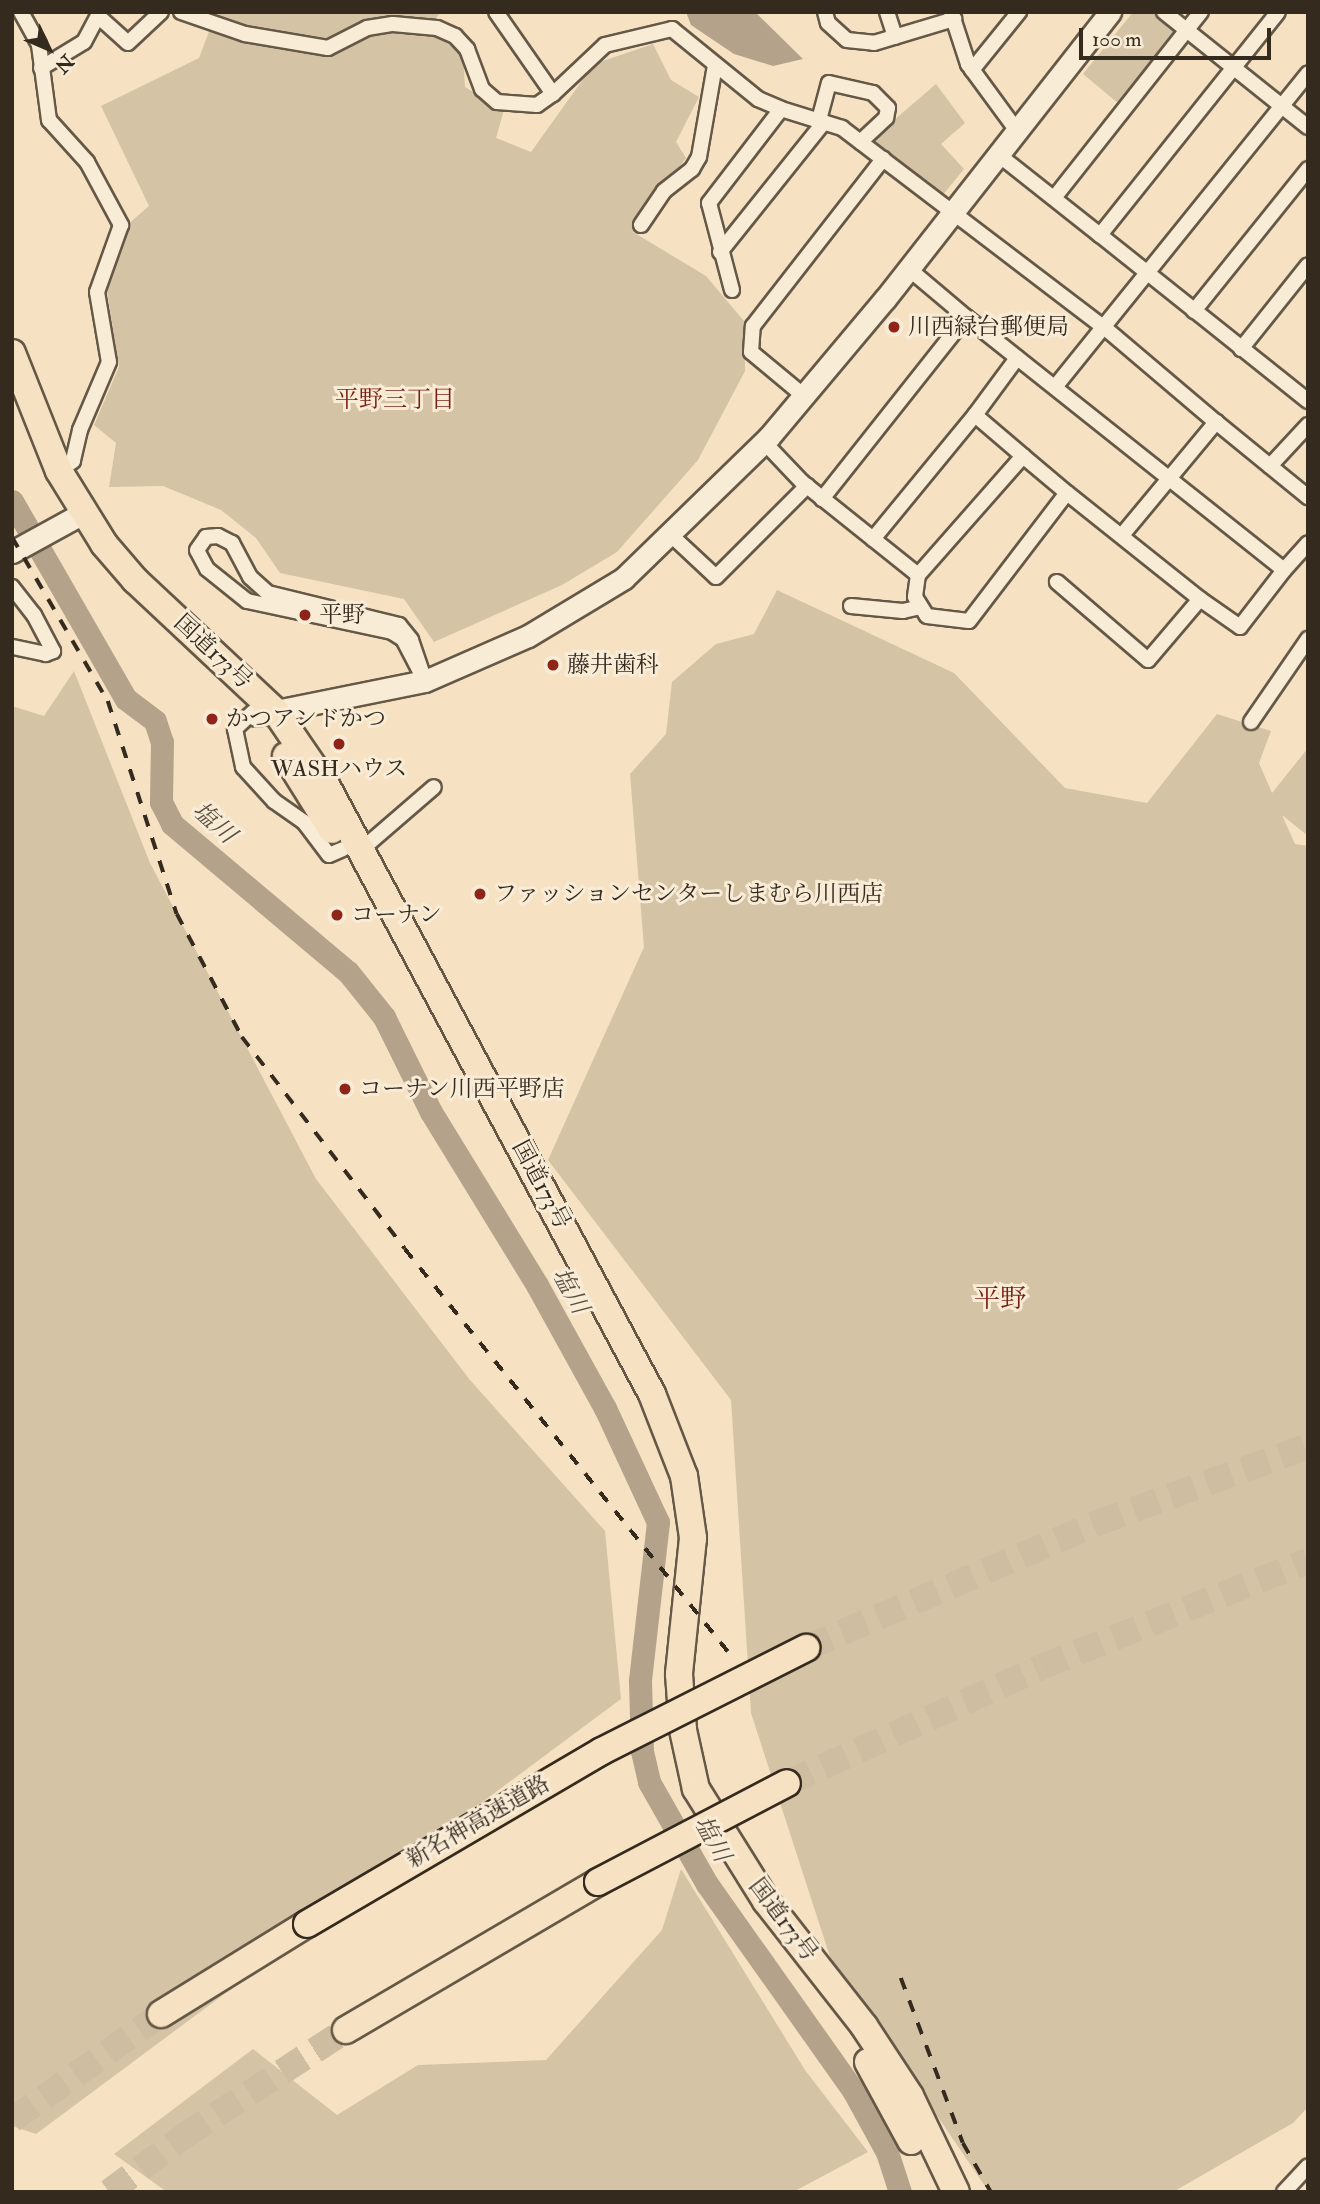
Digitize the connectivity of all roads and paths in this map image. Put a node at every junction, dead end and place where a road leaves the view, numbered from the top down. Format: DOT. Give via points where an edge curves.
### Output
graph roads {
  1 [pos="21,12"];
  2 [pos="161,12"];
  3 [pos="181,12"];
  4 [pos="496,12"];
  5 [pos="825,12"];
  6 [pos="887,12"];
  7 [pos="1019,12"];
  8 [pos="1110,12"];
  9 [pos="1164,12"];
  10 [pos="1201,12"];
  11 [pos="1278,12"];
  12 [pos="953,16"];
  13 [pos="1186,30"];
  14 [pos="895,37"];
  15 [pos="715,65"];
  16 [pos="41,68"];
  17 [pos="1233,69"];
  18 [pos="972,70"];
  19 [pos="1308,73"];
  20 [pos="553,94"];
  21 [pos="1281,107"];
  22 [pos="781,109"];
  23 [pos="822,121"];
  24 [pos="1308,127"];
  25 [pos="1017,131"];
  26 [pos="860,142"];
  27 [pos="999,155"];
  28 [pos="883,159"];
  29 [pos="1308,169"];
  30 [pos="1054,198"];
  31 [pos="953,213"];
  32 [pos="640,225"];
  33 [pos="1100,235"];
  34 [pos="720,252"];
  35 [pos="1308,265"];
  36 [pos="909,270"];
  37 [pos="1149,274"];
  38 [pos="732,290"];
  39 [pos="1194,311"];
  40 [pos="966,317"];
  41 [pos="1105,328"];
  42 [pos="1241,349"];
  43 [pos="12,353"];
  44 [pos="1017,358"];
  45 [pos="1055,387"];
  46 [pos="12,390"];
  47 [pos="804,396"];
  48 [pos="1308,401"];
  49 [pos="975,415"];
  50 [pos="1216,422"];
  51 [pos="1308,425"];
  52 [pos="764,443"];
  53 [pos="1023,456"];
  54 [pos="1270,466"];
  55 [pos="54,474"];
  56 [pos="1170,478"];
  57 [pos="807,486"];
  58 [pos="1067,493"];
  59 [pos="1308,497"];
  60 [pos="822,499"];
  61 [pos="76,516"];
  62 [pos="1123,534"];
  63 [pos="672,536"];
  64 [pos="873,539"];
  65 [pos="1308,543"];
  66 [pos="18,549"];
  67 [pos="1284,570"];
  68 [pos="918,575"];
  69 [pos="1057,582"];
  70 [pos="12,587"];
  71 [pos="1200,598"];
  72 [pos="851,606"];
  73 [pos="922,607"];
  74 [pos="1308,639"];
  75 [pos="12,647"];
  76 [pos="425,681"];
  77 [pos="262,713"];
  78 [pos="1251,722"];
  79 [pos="434,787"];
  80 [pos="352,850"];
  81 [pos="806,1648"];
  82 [pos="787,1783"];
  83 [pos="160,2014"];
  84 [pos="346,2030"];
  85 [pos="1308,2166"];
  86 [pos="939,2192"];
  87 [pos="956,2192"];
  88 [pos="1284,2192"];
  1 -- 16 [label="street" via="39,45"];
  2 -- 16 [label="street" via="128,43 98,16 84,42"];
  3 -- 20 [label="street" via="245,34 328,48 367,28 393,24 437,28 455,36 467,49 482,89 497,102 537,105"];
  4 -- 20 [label="street"];
  5 -- 14 [label="street" via="828,23 847,40 874,43"];
  6 -- 14 [label="street"];
  7 -- 18 [label="street"];
  8 -- 25 [label="street"];
  9 -- 13 [label="street"];
  10 -- 13 [label="street"];
  11 -- 17 [label="street"];
  12 -- 14 [label="street"];
  12 -- 18 [label="street"];
  13 -- 17 [label="street"];
  13 -- 30 [label="street"];
  15 -- 20 [label="street" via="678,33 652,31 605,45"];
  15 -- 22 [label="street" via="758,99"];
  15 -- 32 [label="street" via="699,157 692,169 664,191"];
  16 -- 55 [label="street" via="50,120 87,162 121,225 97,292 109,362 80,430 73,461"];
  17 -- 21 [label="street"];
  17 -- 33 [label="street"];
  18 -- 25 [label="street"];
  19 -- 21 [label="street"];
  21 -- 24 [label="street"];
  21 -- 37 [label="street"];
  22 -- 23 [label="street"];
  22 -- 34 [label="street" via="709,204"];
  23 -- 26 [label="street"];
  23 -- 26 [label="street" via="829,83 873,93 888,108 886,118"];
  23 -- 34 [label="street"];
  25 -- 27 [label="street"];
  26 -- 28 [label="street"];
  27 -- 30 [label="street"];
  27 -- 31 [label="street"];
  28 -- 31 [label="street"];
  28 -- 47 [label="street" via="753,326 751,352"];
  29 -- 39 [label="street"];
  30 -- 33 [label="street"];
  31 -- 36 [label="street"];
  31 -- 41 [label="street"];
  33 -- 37 [label="street"];
  34 -- 38 [label="street"];
  35 -- 42 [label="street"];
  36 -- 40 [label="street"];
  36 -- 47 [label="street"];
  37 -- 39 [label="street"];
  37 -- 41 [label="street"];
  39 -- 42 [label="street"];
  40 -- 44 [label="street"];
  40 -- 60 [label="street"];
  41 -- 45 [label="street"];
  41 -- 50 [label="street"];
  42 -- 48 [label="street"];
  43 -- 55 [label="highway, 国道173号"];
  44 -- 45 [label="street"];
  44 -- 49 [label="street"];
  45 -- 56 [label="street"];
  46 -- 55 [label="highway, 国道173号"];
  47 -- 52 [label="street"];
  49 -- 53 [label="street"];
  49 -- 64 [label="street"];
  50 -- 54 [label="street"];
  50 -- 56 [label="street"];
  51 -- 54 [label="street"];
  52 -- 57 [label="street"];
  52 -- 63 [label="street"];
  53 -- 58 [label="street"];
  53 -- 68 [label="street"];
  54 -- 59 [label="street"];
  55 -- 61 [label="highway, 国道173号"];
  56 -- 62 [label="street"];
  56 -- 67 [label="street"];
  57 -- 60 [label="street"];
  57 -- 63 [label="street" via="716,577"];
  58 -- 62 [label="street"];
  58 -- 73 [label="street" via="969,621 927,616"];
  60 -- 64 [label="street"];
  61 -- 66 [label="street"];
  61 -- 77 [label="highway, 国道173号"];
  62 -- 71 [label="street"];
  63 -- 76 [label="street" via="624,578 528,636"];
  64 -- 68 [label="street"];
  65 -- 67 [label="street"];
  67 -- 71 [label="street" via="1240,627"];
  68 -- 73 [label="street" via="915,597"];
  69 -- 71 [label="street" via="1149,660"];
  70 -- 75 [label="street" via="53,651 46,654"];
  72 -- 73 [label="street" via="903,611"];
  74 -- 78 [label="street"];
  76 -- 76 [label="street" via="403,639 392,632 259,606 207,569 197,550 206,537 218,536 232,543 250,577 268,593 399,625 411,640"];
  76 -- 77 [label="street"];
  77 -- 80 [label="highway, 国道173号" via="326,785"];
  77 -- 80 [label="street" via="235,729 243,767 265,793 304,822 329,855"];
  79 -- 80 [label="street"];
  80 -- 86 [label="highway, 国道173号" via="596,1312 653,1431 673,1492 678,1539 667,1671 671,1752 692,1811 728,1872 869,2064"];
  80 -- 87 [label="highway, 国道173号" via="652,1394 684,1476 693,1538 679,1674 683,1730 696,1789 766,1901 864,2026 903,2084"];
  81 -- 83 [label="highway, 新名神高速道路, bridge" via="567,1771"];
  82 -- 84 [label="highway, bridge" via="598,1882"];
  85 -- 88 [label="street"];
}
